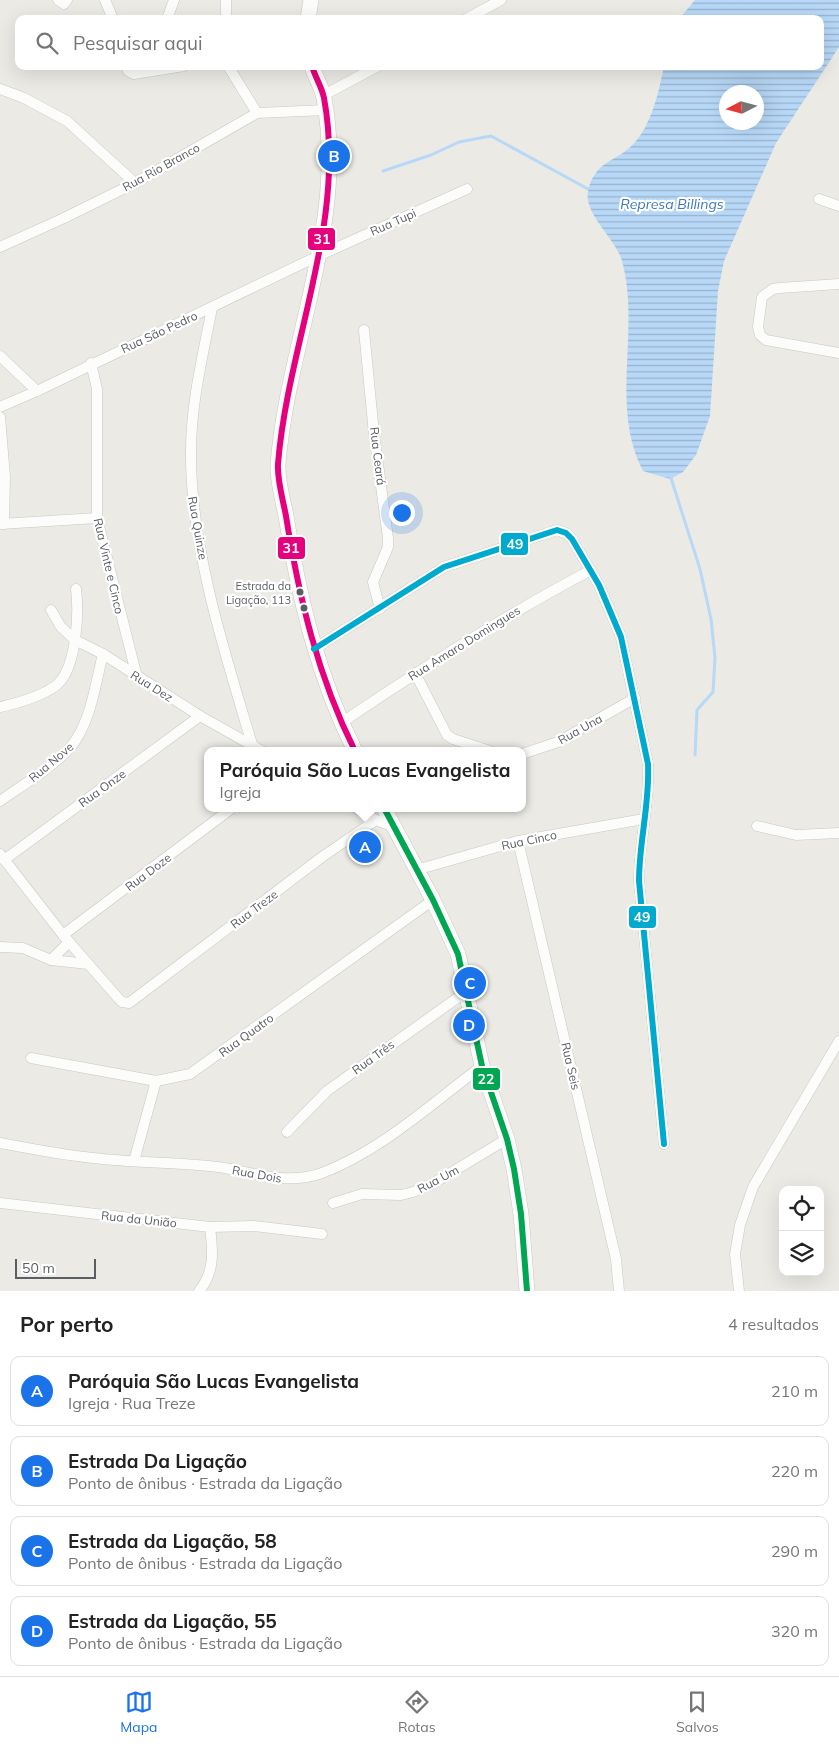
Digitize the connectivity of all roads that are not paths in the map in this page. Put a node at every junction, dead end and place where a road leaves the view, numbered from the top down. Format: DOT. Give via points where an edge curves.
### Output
graph roads {
  1 [pos="58,0"];
  2 [pos="67,0"];
  3 [pos="105,0"];
  4 [pos="174,0"];
  5 [pos="226,0"];
  6 [pos="311,0"];
  7 [pos="501,0"];
  8 [pos="111,15"];
  9 [pos="168,15"];
  10 [pos="226,15"];
  11 [pos="309,15"];
  12 [pos="473,15"];
  13 [pos="128,70"];
  14 [pos="151,70"];
  15 [pos="230,70"];
  16 [pos="313,70"];
  17 [pos="372,70"];
  18 [pos="0,89"];
  19 [pos="325,102"];
  20 [pos="256,113"];
  21 [pos="134,183"];
  22 [pos="467,189"];
  23 [pos="819,199"];
  24 [pos="839,206"];
  25 [pos="0,248"];
  26 [pos="318,256"];
  27 [pos="839,284"];
  28 [pos="212,308"];
  29 [pos="364,330"];
  30 [pos="839,353"];
  31 [pos="0,356"];
  32 [pos="91,363"];
  33 [pos="37,391"];
  34 [pos="0,406"];
  35 [pos="0,417"];
  36 [pos="97,518"];
  37 [pos="2,524"];
  38 [pos="591,570"];
  39 [pos="76,589"];
  40 [pos="380,609"];
  41 [pos="51,610"];
  42 [pos="75,640"];
  43 [pos="314,649"];
  44 [pos="103,654"];
  45 [pos="414,673"];
  46 [pos="137,676"];
  47 [pos="635,698"];
  48 [pos="0,707"];
  49 [pos="200,716"];
  50 [pos="341,723"];
  51 [pos="252,744"];
  52 [pos="256,747"];
  53 [pos="353,747"];
  54 [pos="478,747"];
  55 [pos="526,753"];
  56 [pos="0,801"];
  57 [pos="227,812"];
  58 [pos="380,814"];
  59 [pos="644,819"];
  60 [pos="757,826"];
  61 [pos="839,832"];
  62 [pos="518,841"];
  63 [pos="2,857"];
  64 [pos="416,870"];
  65 [pos="433,900"];
  66 [pos="66,939"];
  67 [pos="0,947"];
  68 [pos="52,960"];
  69 [pos="88,964"];
  70 [pos="467,991"];
  71 [pos="839,1041"];
  72 [pos="31,1058"];
  73 [pos="482,1066"];
  74 [pos="156,1081"];
  75 [pos="287,1132"];
  76 [pos="507,1139"];
  77 [pos="0,1143"];
  78 [pos="664,1144"];
  79 [pos="134,1161"];
  80 [pos="0,1203"];
  81 [pos="333,1203"];
  82 [pos="210,1227"];
  83 [pos="322,1234"];
  84 [pos="199,1291"];
  85 [pos="527,1291"];
  86 [pos="620,1291"];
  87 [pos="738,1291"];
  1 -- 2 [label="street" via="64,4"];
  3 -- 8 [label="street"];
  4 -- 9 [label="street"];
  5 -- 10 [label="street"];
  6 -- 11 [label="street"];
  7 -- 12 [label="street"];
  13 -- 14 [label="street" via="134,74"];
  15 -- 20 [label="street"];
  16 -- 19 [label="street"];
  17 -- 19 [label="street"];
  18 -- 21 [label="street" via="67,121"];
  19 -- 20 [label="street, Rua Rio Branco"];
  19 -- 26 [label="street" via="329,182"];
  20 -- 21 [label="street, Rua Rio Branco"];
  21 -- 25 [label="street, Rua Rio Branco"];
  22 -- 26 [label="street, Rua Tupi"];
  23 -- 24 [label="street"];
  26 -- 28 [label="street, Rua São Pedro"];
  26 -- 43 [label="street" via="289,394 278,466 290,540"];
  27 -- 30 [label="street" via="779,288 768,292 760,302 758,332 766,340"];
  28 -- 32 [label="street, Rua São Pedro"];
  28 -- 51 [label="street, Rua Quinze" via="194,404 191,486 198,536 224,651"];
  29 -- 40 [label="street, Rua Ceará" via="388,538 388,547 374,582"];
  31 -- 33 [label="street"];
  32 -- 33 [label="street, Rua São Pedro"];
  32 -- 36 [label="street, Rua Vinte e Cinco" via="96,389"];
  33 -- 34 [label="street, Rua São Pedro"];
  35 -- 37 [label="street" via="5,477"];
  36 -- 37 [label="street"];
  36 -- 46 [label="street, Rua Vinte e Cinco"];
  38 -- 40 [label="street" via="572,538 557,530 444,568"];
  38 -- 45 [label="street, Rua Amaro Domingues"];
  38 -- 47 [label="street" via="621,638"];
  39 -- 42 [label="street"];
  40 -- 43 [label="street"];
  41 -- 42 [label="street, Rua Dez" via="61,627"];
  42 -- 44 [label="street, Rua Dez"];
  42 -- 48 [label="street" via="60,681 39,694"];
  43 -- 50 [label="street"];
  44 -- 46 [label="street, Rua Dez"];
  44 -- 56 [label="street, Rua Nove" via="76,741 64,754"];
  45 -- 50 [label="street, Rua Amaro Domingues"];
  45 -- 54 [label="street" via="446,735"];
  46 -- 49 [label="street, Rua Dez"];
  47 -- 55 [label="street, Rua Una" via="558,742"];
  47 -- 59 [label="street" via="648,764"];
  49 -- 51 [label="street, Rua Dez"];
  49 -- 63 [label="street, Rua Onze"];
  50 -- 53 [label="street"];
  51 -- 52 [label="street, Rua Dez"];
  57 -- 66 [label="street, Rua Doze"];
  58 -- 64 [label="street" via="392,826"];
  58 -- 69 [label="street, Rua Treze" via="133,1002 125,1003 118,998"];
  59 -- 62 [label="street, Rua Cinco"];
  59 -- 78 [label="street" via="639,881"];
  60 -- 61 [label="street" via="796,835"];
  62 -- 64 [label="street, Rua Cinco"];
  62 -- 86 [label="street, Rua Seis" via="616,1259"];
  63 -- 66 [label="street"];
  64 -- 65 [label="street"];
  65 -- 70 [label="street" via="458,954"];
  65 -- 74 [label="street, Rua Quatro" via="201,1068 179,1078"];
  66 -- 68 [label="street, Rua Doze"];
  66 -- 69 [label="street"];
  67 -- 68 [label="street" via="23,948"];
  68 -- 69 [label="street"];
  70 -- 73 [label="street"];
  70 -- 75 [label="street, Rua Três" via="327,1091"];
  71 -- 87 [label="street" via="753,1187 740,1225 735,1254"];
  72 -- 74 [label="street, Rua Quatro"];
  73 -- 76 [label="street"];
  73 -- 79 [label="street, Rua Dois" via="368,1150 301,1179"];
  74 -- 79 [label="street"];
  76 -- 81 [label="street, Rua Um" via="413,1192 401,1195 362,1194"];
  76 -- 85 [label="street" via="519,1197"];
  77 -- 79 [label="street, Rua Dois"];
  80 -- 82 [label="street, Rua da União"];
  82 -- 83 [label="street, Rua da União" via="254,1226"];
  82 -- 84 [label="street" via="211,1269"];
}
